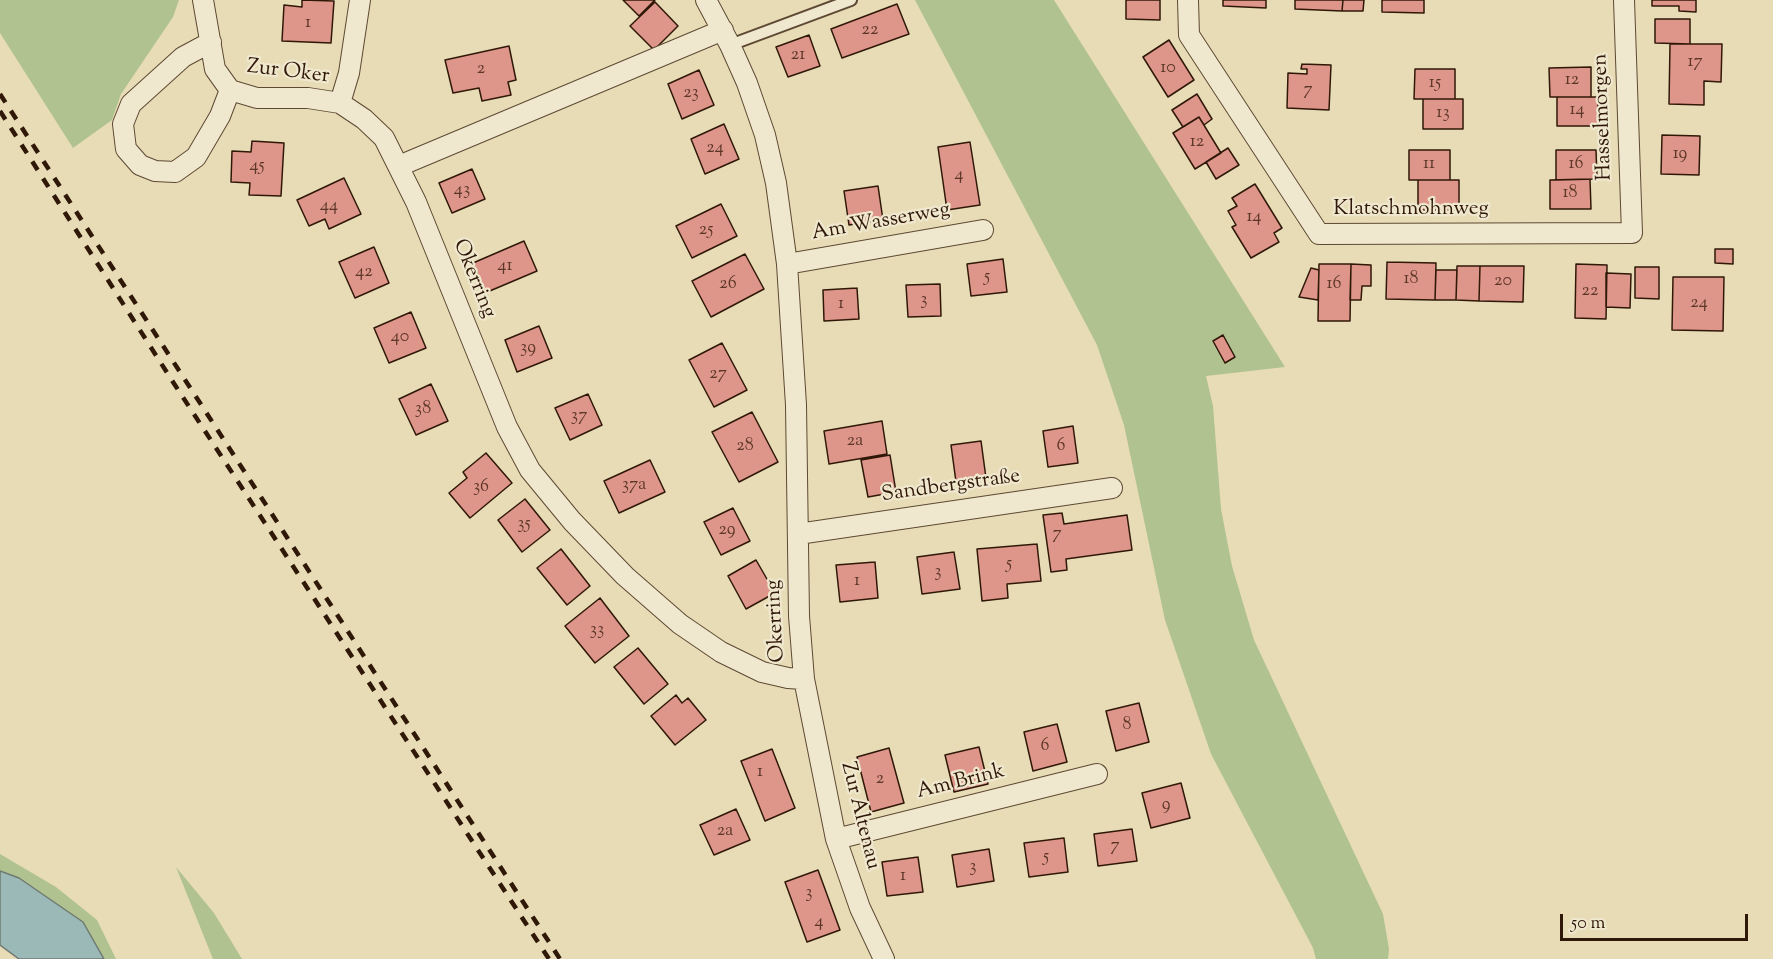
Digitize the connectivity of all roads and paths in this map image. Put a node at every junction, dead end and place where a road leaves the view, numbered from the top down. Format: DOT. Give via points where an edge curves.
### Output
graph roads {
  1 [pos="203,0"];
  2 [pos="360,0"];
  3 [pos="705,0"];
  4 [pos="851,0"];
  5 [pos="1188,0"];
  6 [pos="1624,0"];
  7 [pos="726,38"];
  8 [pos="211,42"];
  9 [pos="230,90"];
  10 [pos="340,104"];
  11 [pos="399,166"];
  12 [pos="983,230"];
  13 [pos="1632,233"];
  14 [pos="787,264"];
  15 [pos="1112,488"];
  16 [pos="798,534"];
  17 [pos="804,679"];
  18 [pos="1097,774"];
  19 [pos="836,839"];
  20 [pos="884,959"];
  1 -- 8 [label="street, Zur Oker"];
  2 -- 10 [label="street"];
  3 -- 7 [label="street, Okerring"];
  4 -- 7 [label="lane"];
  5 -- 13 [label="street, Klatschmohnweg" via="1189,35 1319,234"];
  6 -- 13 [label="street, Hasselmorgen"];
  7 -- 11 [label="street"];
  7 -- 14 [label="street, Okerring" via="765,135"];
  8 -- 9 [label="street, Zur Oker" via="215,69"];
  8 -- 9 [label="street, Zur Oker" via="183,57 131,104 123,124 126,148 140,165 175,172 196,157"];
  9 -- 10 [label="street, Zur Oker" via="256,98 308,98"];
  10 -- 11 [label="street, Okerring" via="384,138"];
  11 -- 17 [label="street, Okerring" via="507,427 530,470 572,521 680,624 721,652 762,672"];
  12 -- 14 [label="street, Am Wasserweg"];
  14 -- 16 [label="street, Okerring" via="796,405"];
  15 -- 16 [label="street, Sandbergstraße"];
  16 -- 17 [label="street, Okerring"];
  17 -- 19 [label="street, Zur Altenau"];
  18 -- 19 [label="street, Am Brink"];
  19 -- 20 [label="street, Zur Altenau" via="860,908"];
}
